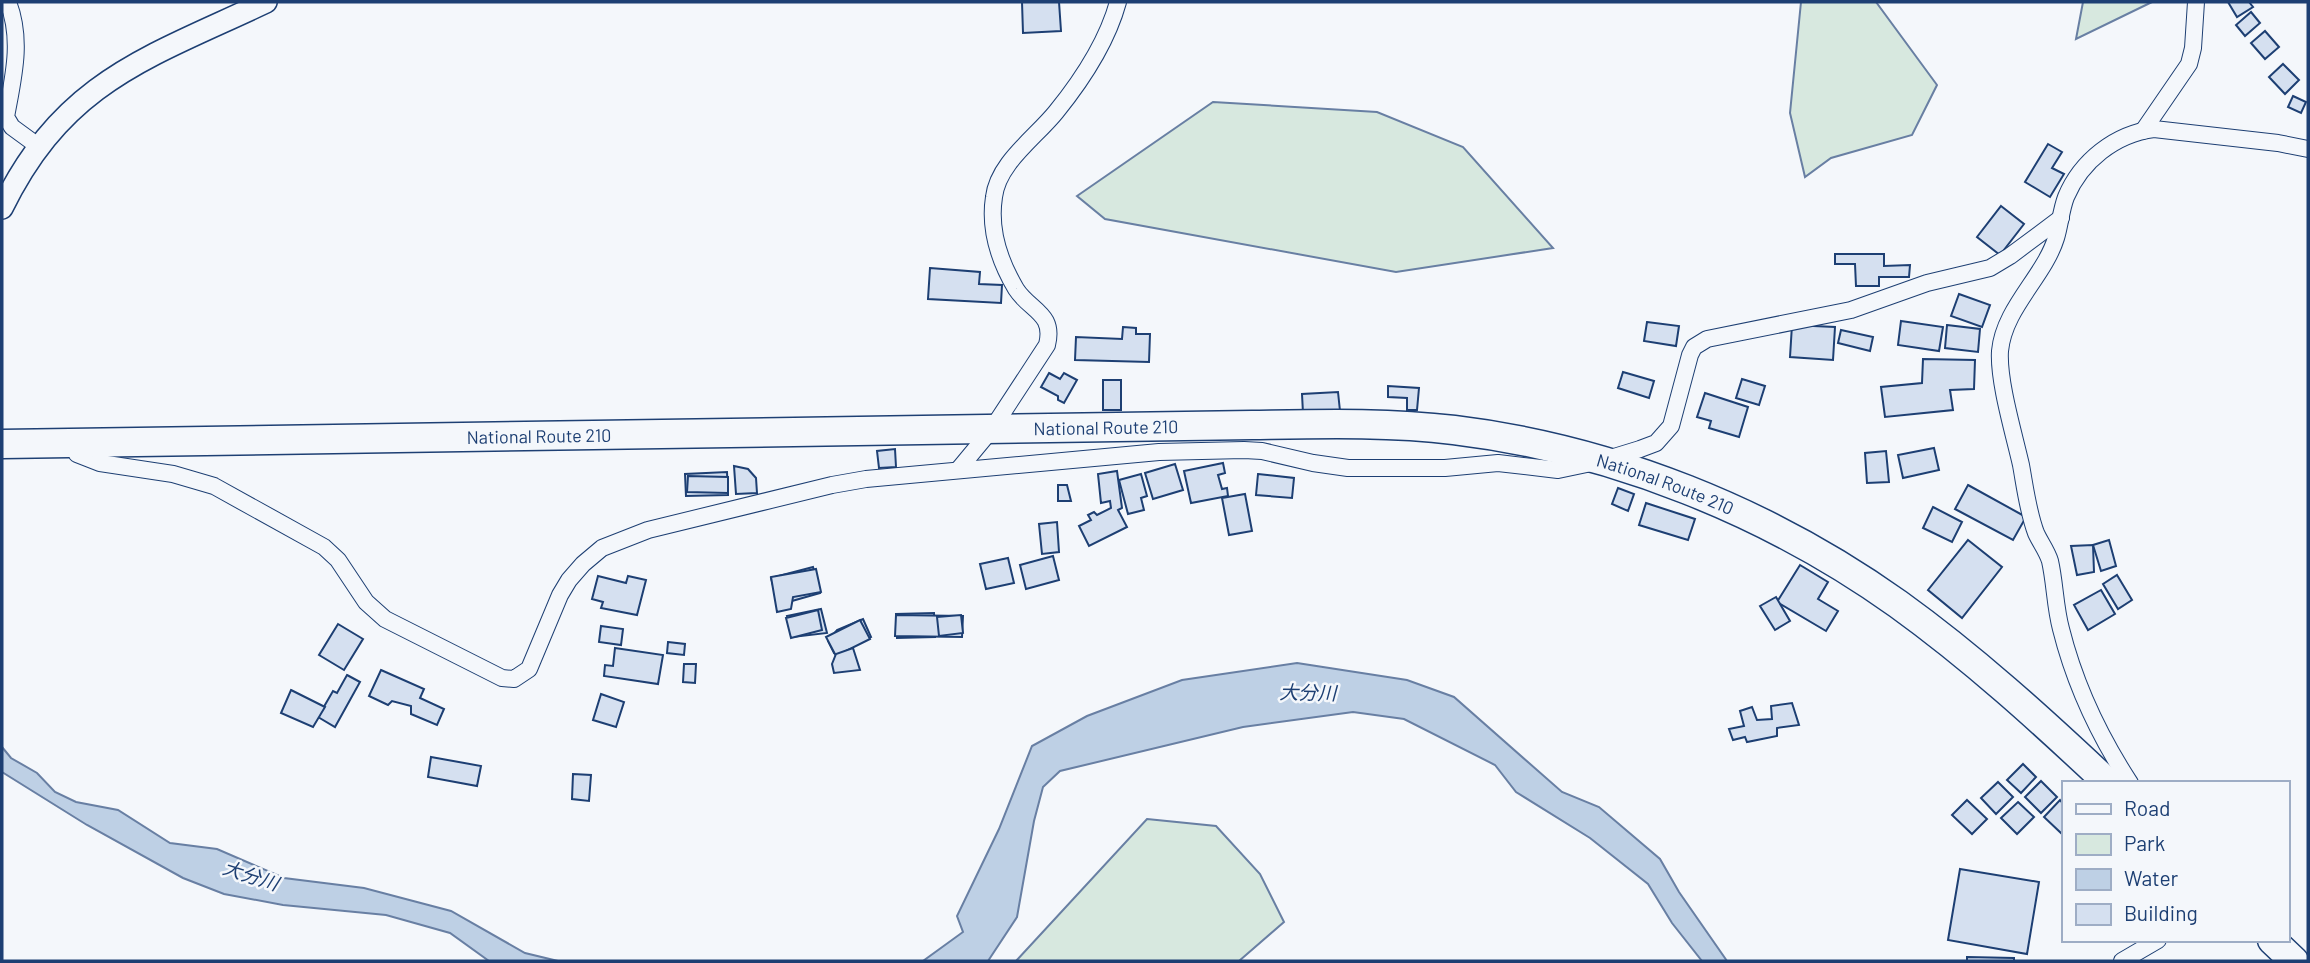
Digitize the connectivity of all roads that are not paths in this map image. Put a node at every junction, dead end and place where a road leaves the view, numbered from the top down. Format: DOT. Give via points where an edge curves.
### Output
graph roads {
  1 [pos="8,2"];
  2 [pos="267,2"];
  3 [pos="1118,2"];
  4 [pos="2196,2"];
  5 [pos="2143,131"];
  6 [pos="38,146"];
  7 [pos="2308,149"];
  8 [pos="2,208"];
  9 [pos="2061,218"];
  10 [pos="992,429"];
  11 [pos="75,443"];
  12 [pos="2,444"];
  13 [pos="1601,461"];
  14 [pos="958,470"];
  15 [pos="2106,781"];
  16 [pos="2129,781"];
  17 [pos="2155,942"];
  18 [pos="2274,942"];
  19 [pos="2122,961"];
  20 [pos="2294,961"];
  1 -- 6 [label="street" via="15,24 16,61 6,117"];
  2 -- 6 [label="street" via="121,71 84,97"];
  3 -- 10 [label="street" via="1112,24 1090,64 997,183 992,222 999,250 1015,287 1042,315 1049,331 1047,345"];
  4 -- 5 [label="street" via="2189,64"];
  5 -- 7 [label="street" via="2168,130"];
  5 -- 9 [label="street" via="2118,139 2085,165 2064,200"];
  6 -- 8 [label="street"];
  9 -- 13 [label="street" via="1990,268 1927,283 1851,310 1699,342 1690,355 1671,426 1664,435 1656,443"];
  9 -- 16 [label="street" via="2056,240 2003,332 2000,361 2032,517 2049,559 2071,667 2094,723"];
  10 -- 11 [label="highway, National Route 210"];
  10 -- 13 [label="highway, National Route 210" via="1418,427 1519,441"];
  10 -- 14 [label="street"];
  11 -- 12 [label="highway, National Route 210"];
  11 -- 14 [label="street" via="77,454 92,461 173,474 224,490 324,547 366,602 385,619 508,679 529,668 560,596 577,570 616,542 832,485"];
  13 -- 14 [label="street" via="1558,470 1498,463 1348,468 1244,450 1159,452"];
  13 -- 15 [label="highway, National Route 210" via="1705,498 1844,568 1973,661"];
  17 -- 19 [label="street"];
  18 -- 20 [label="highway"];
}
